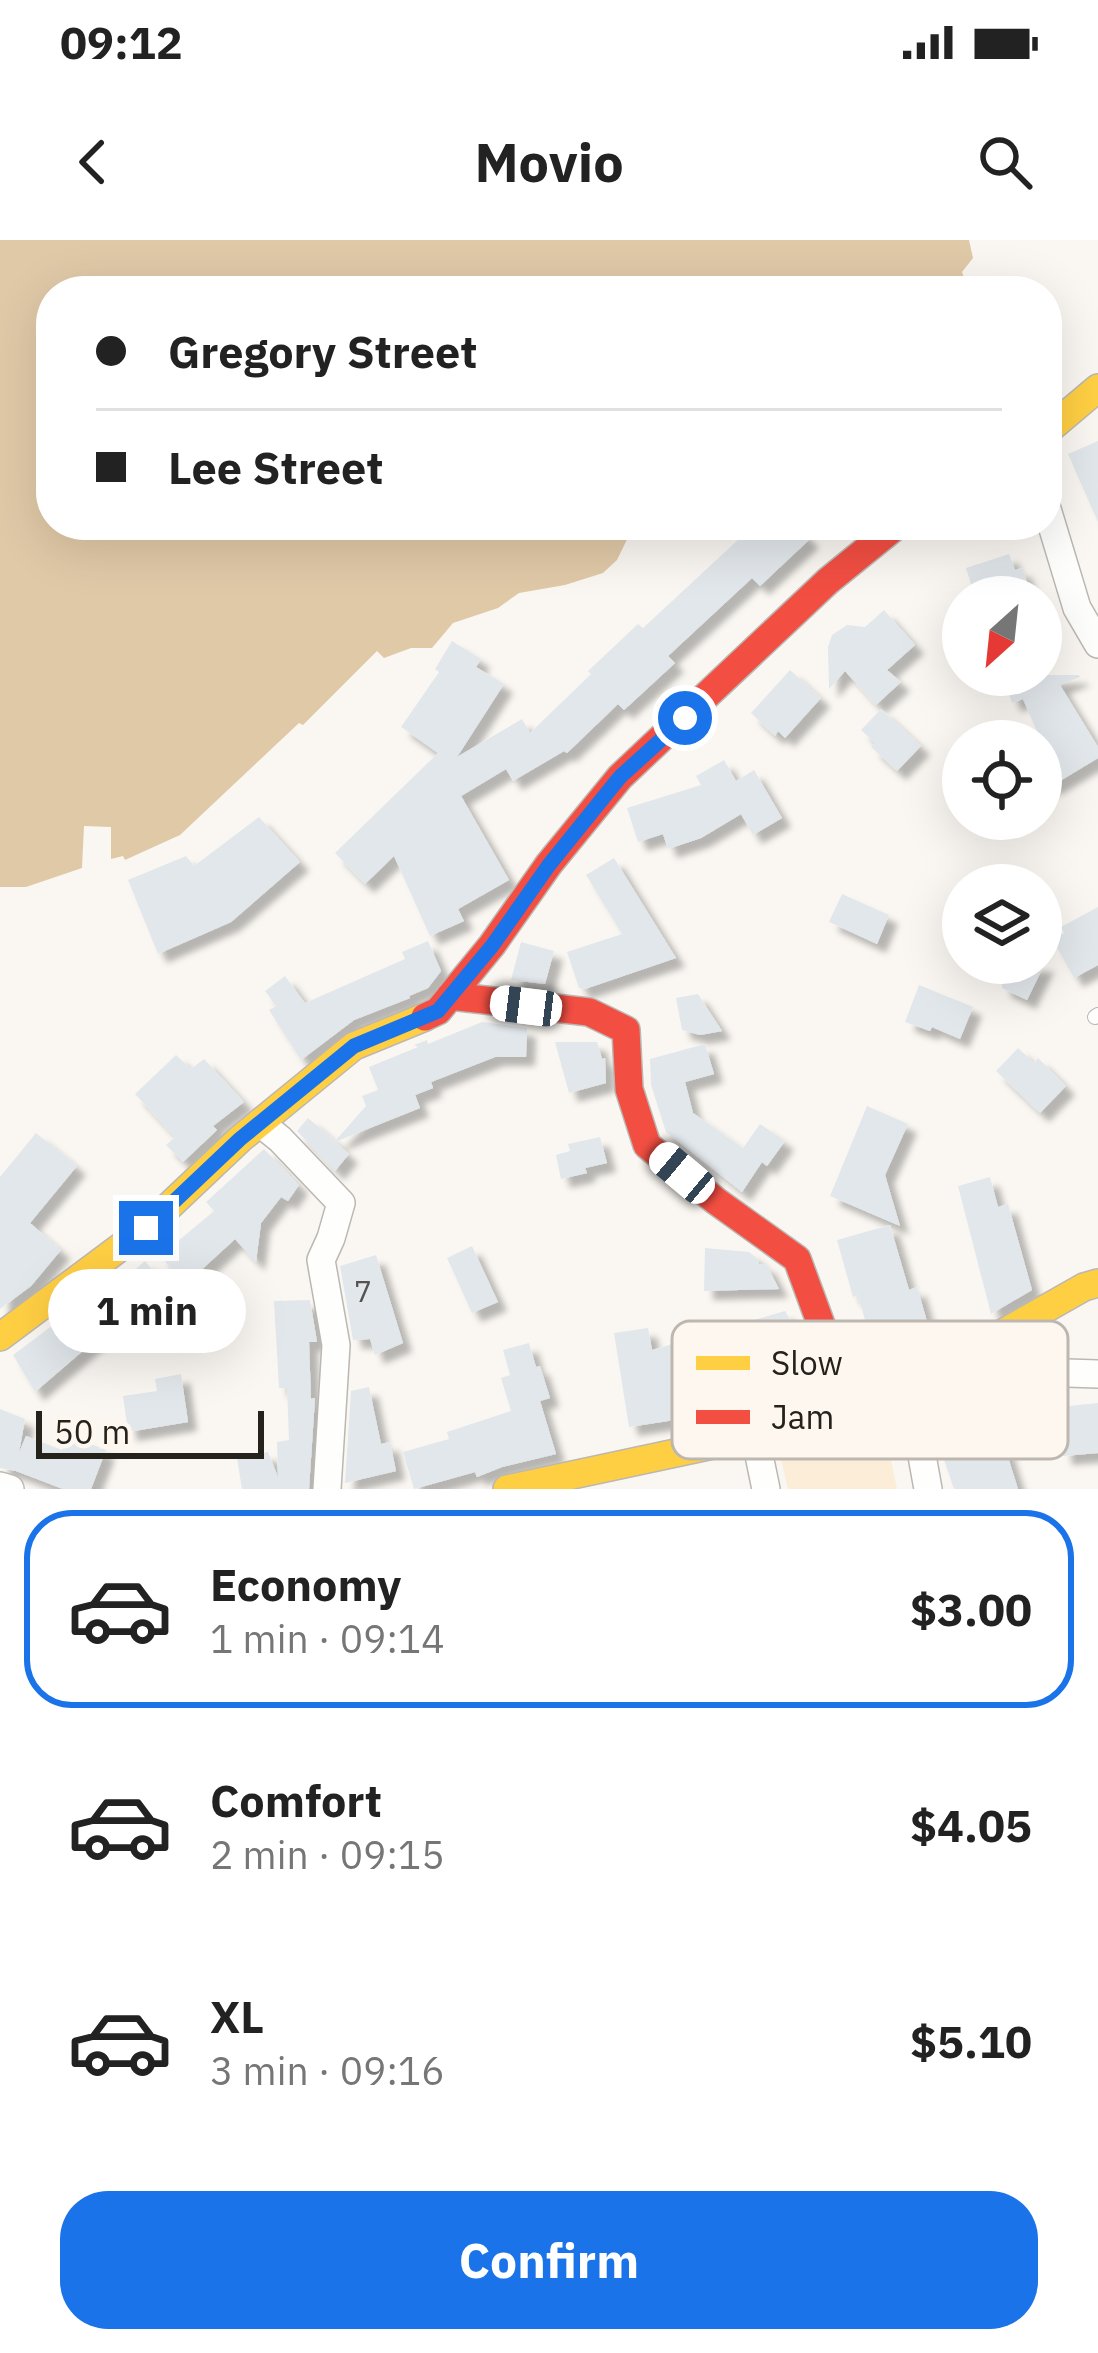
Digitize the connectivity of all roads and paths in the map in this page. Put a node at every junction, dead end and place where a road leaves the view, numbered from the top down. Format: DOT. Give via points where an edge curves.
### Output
graph roads {
  1 [pos="1098,388"];
  2 [pos="1062,418"];
  3 [pos="879,540"];
  4 [pos="1056,540"];
  5 [pos="1098,644"];
  6 [pos="450,996"];
  7 [pos="260,1123"];
  8 [pos="1098,1283"];
  9 [pos="820,1321"];
  10 [pos="1024,1321"];
  11 [pos="0,1337"];
  12 [pos="1068,1373"];
  13 [pos="1098,1374"];
  14 [pos="672,1453"];
  15 [pos="760,1459"];
  16 [pos="923,1459"];
  17 [pos="0,1486"];
  18 [pos="10,1489"];
  19 [pos="327,1489"];
  20 [pos="507,1489"];
  21 [pos="766,1489"];
  22 [pos="928,1489"];
  1 -- 2 [label="street"];
  3 -- 6 [label="street" via="620,777"];
  4 -- 5 [label="street" via="1077,608"];
  6 -- 7 [label="street" via="438,1011 354,1046"];
  6 -- 9 [label="street" via="590,1012 626,1030 629,1089 647,1145 797,1259"];
  7 -- 11 [label="street" via="146,1228"];
  7 -- 19 [label="street" via="341,1203 322,1260 336,1345"];
  8 -- 10 [label="street"];
  12 -- 13 [label="street"];
  14 -- 20 [label="street"];
  15 -- 21 [label="street"];
  16 -- 22 [label="street"];
  17 -- 18 [label="street"];
}
